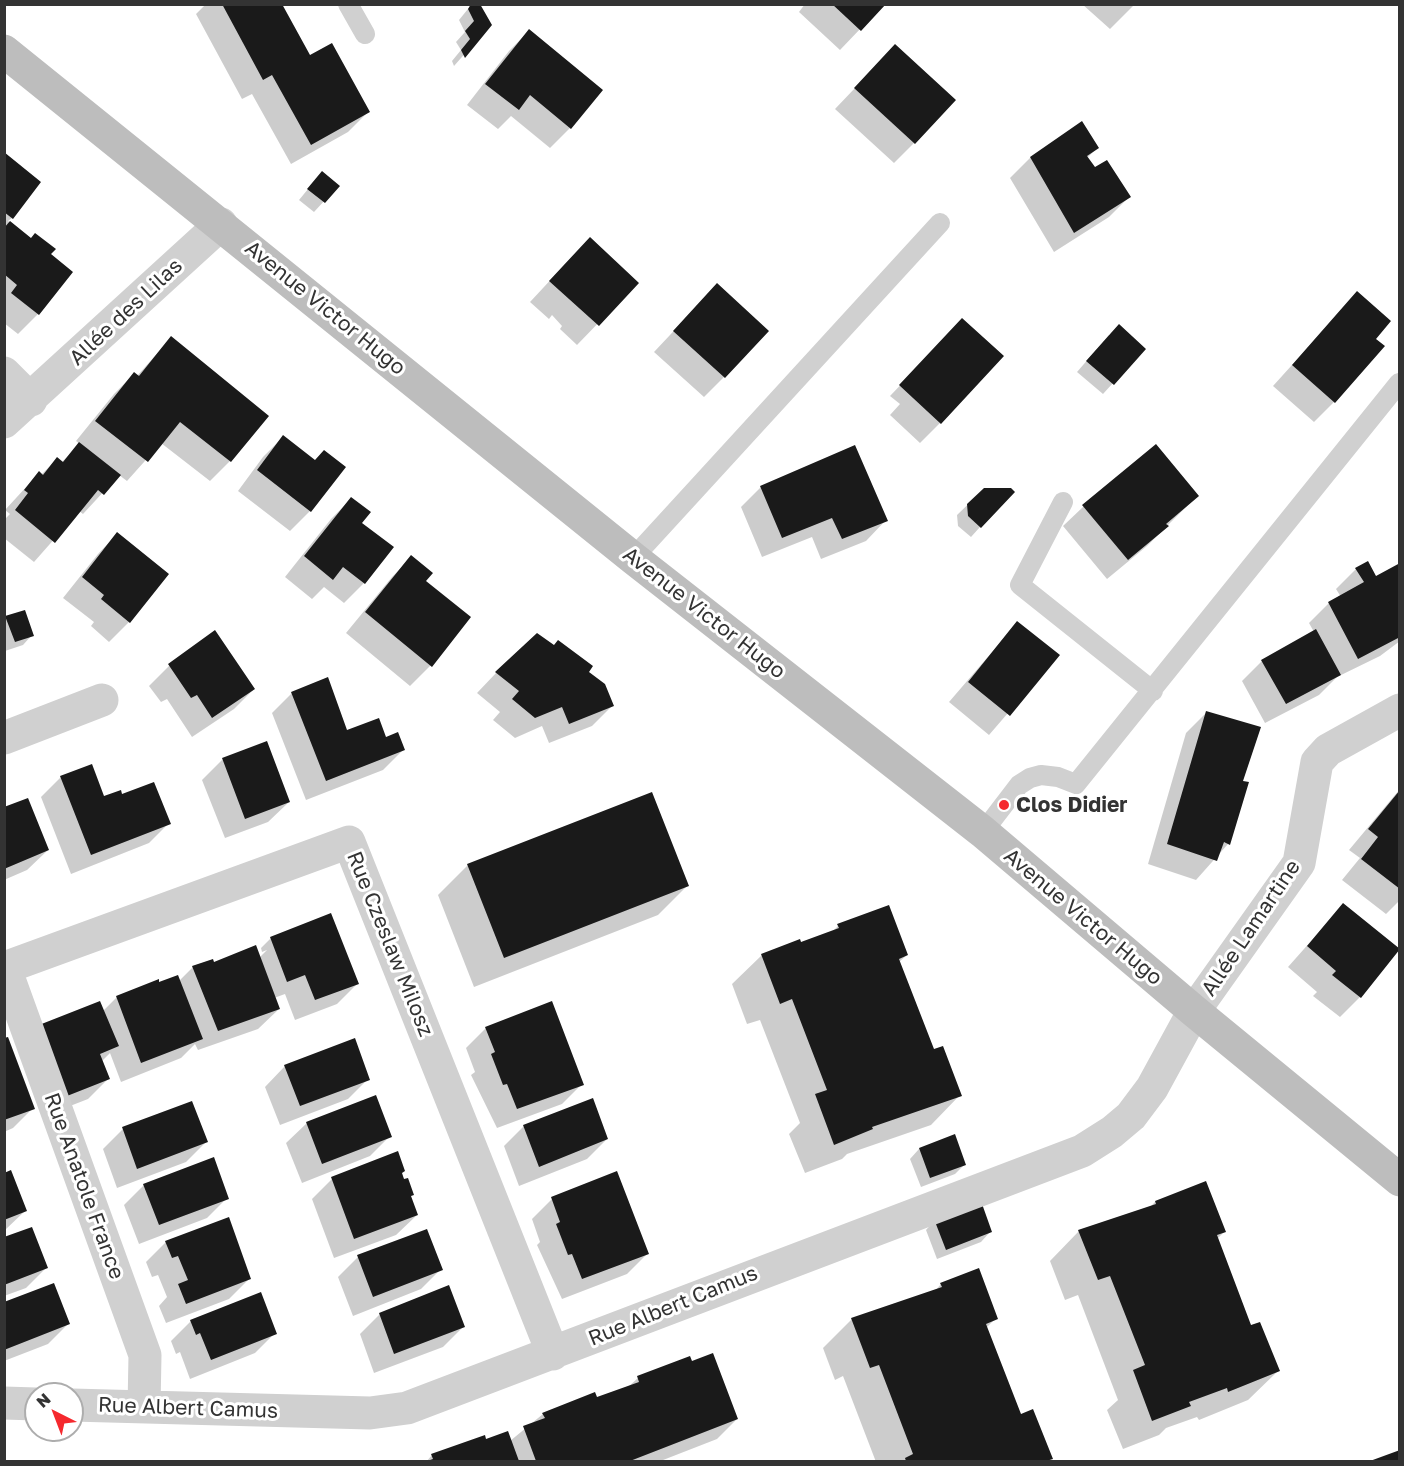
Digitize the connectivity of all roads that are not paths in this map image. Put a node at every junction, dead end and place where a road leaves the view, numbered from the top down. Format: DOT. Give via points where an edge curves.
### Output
graph roads {
  1 [pos="348,4"];
  2 [pos="364,34"];
  3 [pos="4,51"];
  4 [pos="940,223"];
  5 [pos="221,224"];
  6 [pos="4,373"];
  7 [pos="1399,383"];
  8 [pos="31,400"];
  9 [pos="4,422"];
  10 [pos="1063,502"];
  11 [pos="633,558"];
  12 [pos="1153,691"];
  13 [pos="102,700"];
  14 [pos="1400,710"];
  15 [pos="4,738"];
  16 [pos="983,832"];
  17 [pos="5,968"];
  18 [pos="1194,1011"];
  19 [pos="1400,1180"];
  20 [pos="553,1354"];
  21 [pos="4,1403"];
  22 [pos="24,1404"];
  23 [pos="84,1405"];
  24 [pos="144,1407"];
  1 -- 2 [label="lane"];
  3 -- 5 [label="main road, Avenue Victor Hugo"];
  4 -- 11 [label="lane"];
  5 -- 8 [label="street, Allée des Lilas"];
  5 -- 11 [label="main road, Avenue Victor Hugo"];
  6 -- 8 [label="street"];
  7 -- 12 [label="lane"];
  8 -- 9 [label="street, Allée des Lilas"];
  10 -- 12 [label="lane" via="1020,585"];
  11 -- 16 [label="main road, Avenue Victor Hugo"];
  12 -- 16 [label="lane" via="1076,784 1058,777 1030,778 1019,785"];
  13 -- 15 [label="street"];
  14 -- 18 [label="street, Allée Lamartine" via="1328,750 1317,762 1299,863"];
  16 -- 18 [label="main road, Avenue Victor Hugo"];
  17 -- 20 [label="street, Rue Czeslaw Milosz" via="350,842"];
  17 -- 24 [label="street, Rue Anatole France" via="145,1355"];
  18 -- 19 [label="main road, Avenue Victor Hugo"];
  18 -- 20 [label="street, Rue Albert Camus" via="1152,1088 1131,1116 1082,1151 778,1264"];
  20 -- 24 [label="street, Rue Albert Camus" via="386,1413"];
  21 -- 22 [label="street"];
  23 -- 24 [label="street, Rue Albert Camus"];
}
